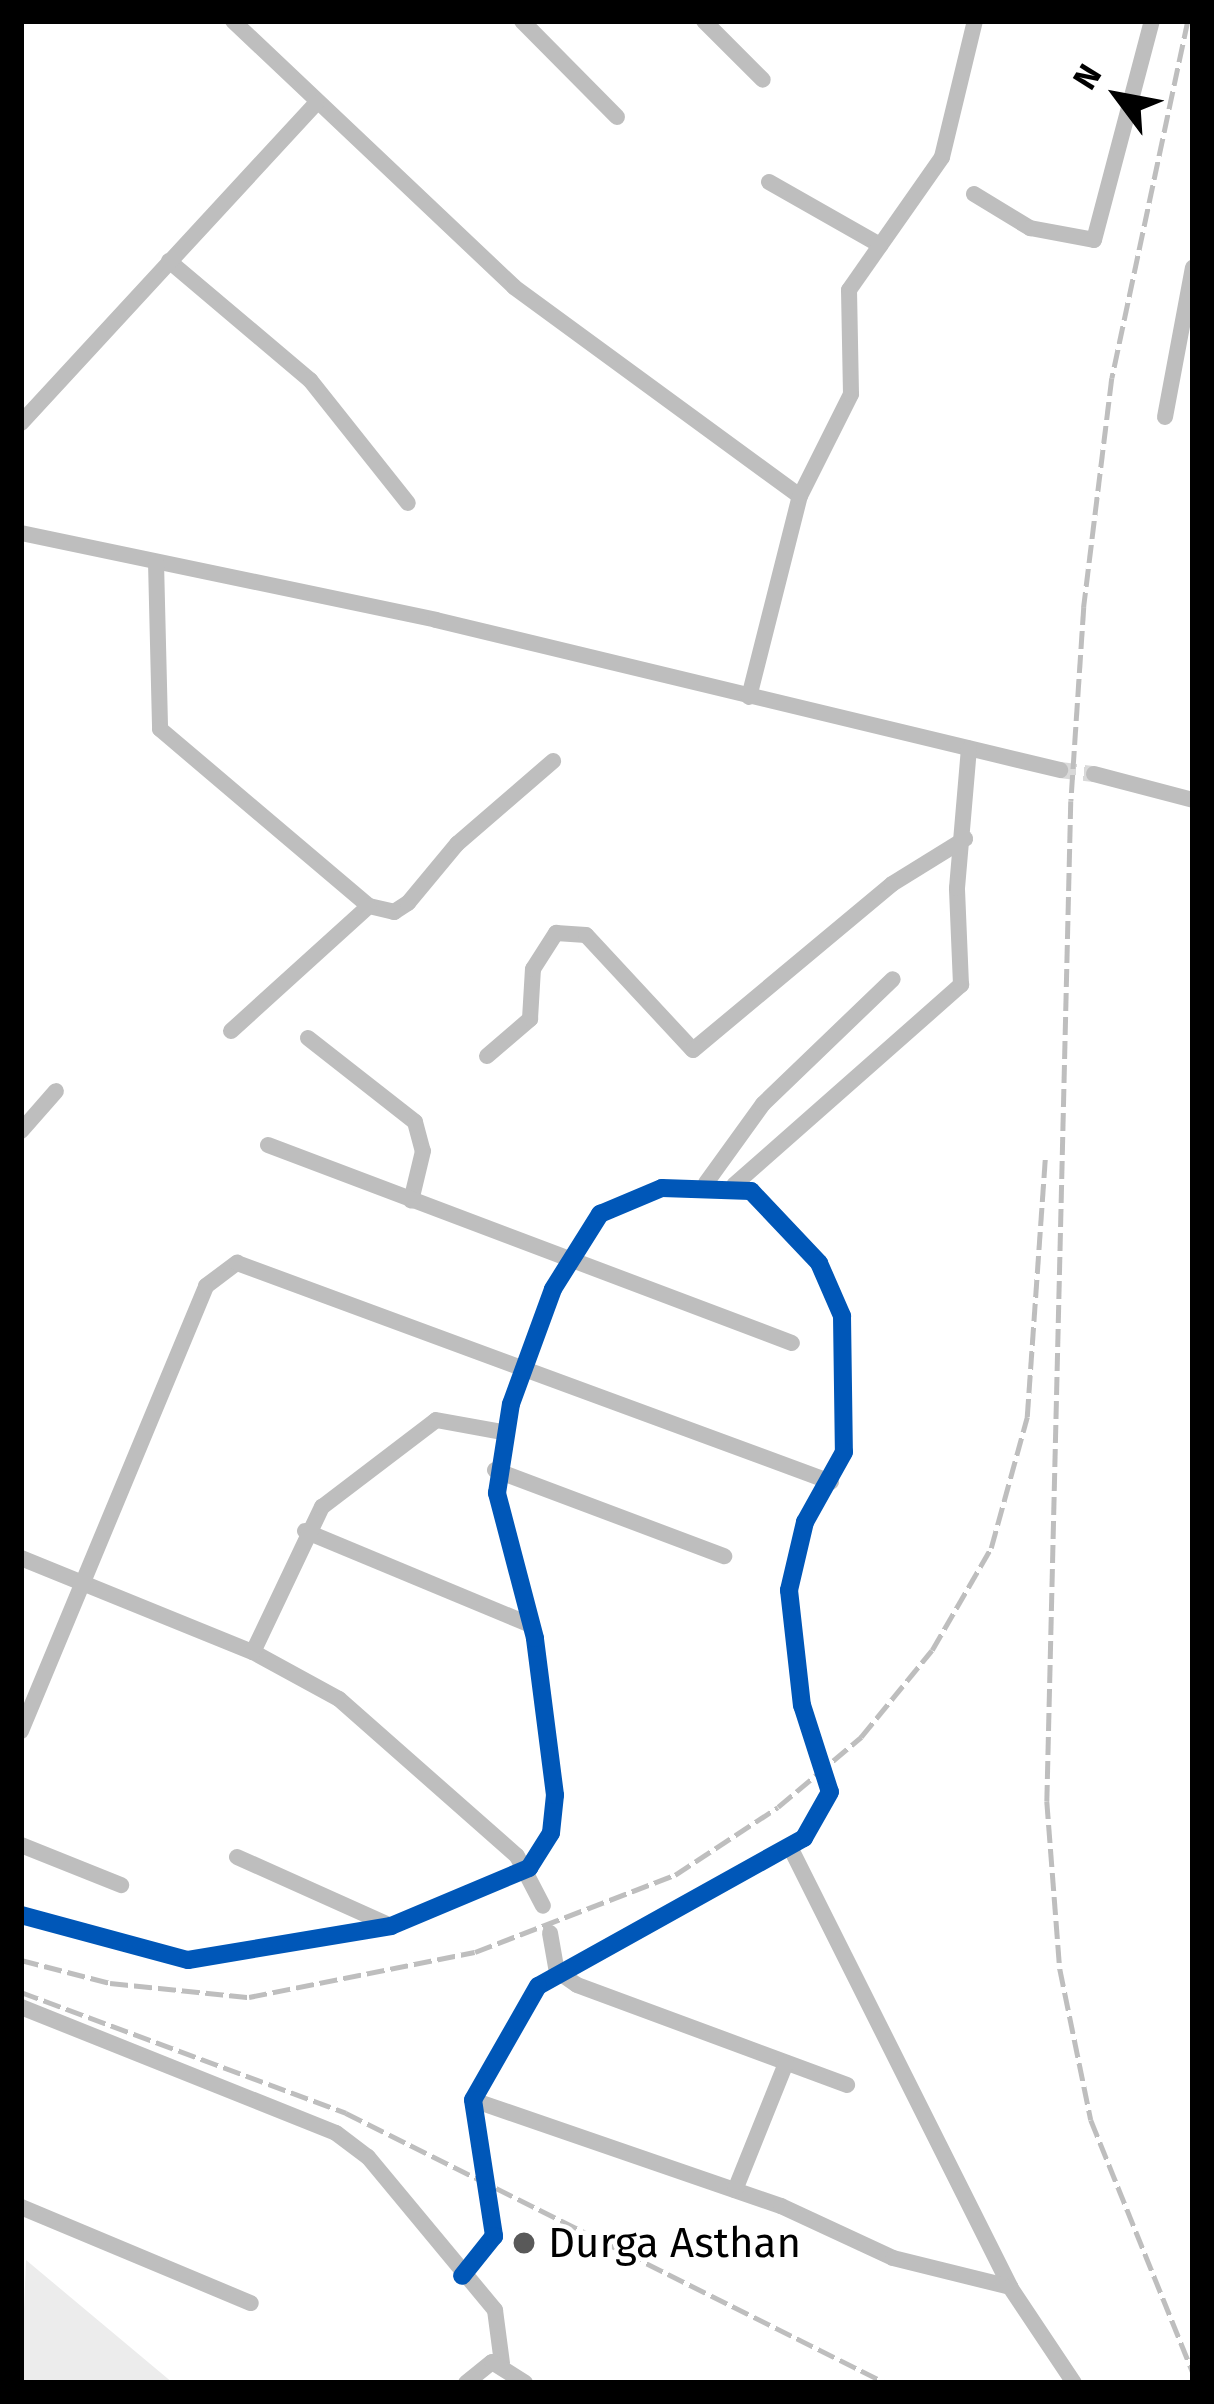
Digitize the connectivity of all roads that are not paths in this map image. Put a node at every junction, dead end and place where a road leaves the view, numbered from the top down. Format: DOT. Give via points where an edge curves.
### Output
graph roads {
  1 [pos="233,21"];
  2 [pos="523,21"];
  3 [pos="704,21"];
  4 [pos="975,21"];
  5 [pos="1152,21"];
  6 [pos="763,80"];
  7 [pos="316,103"];
  8 [pos="617,117"];
  9 [pos="769,182"];
  10 [pos="974,194"];
  11 [pos="880,245"];
  12 [pos="169,261"];
  13 [pos="1193,268"];
  14 [pos="1165,417"];
  15 [pos="21,423"];
  16 [pos="800,496"];
  17 [pos="407,503"];
  18 [pos="21,532"];
  19 [pos="156,562"];
  20 [pos="749,697"];
  21 [pos="969,749"];
  22 [pos="554,761"];
  23 [pos="1060,770"];
  24 [pos="1094,774"];
  25 [pos="1193,800"];
  26 [pos="965,839"];
  27 [pos="369,906"];
  28 [pos="892,979"];
  29 [pos="231,1031"];
  30 [pos="308,1038"];
  31 [pos="487,1056"];
  32 [pos="56,1091"];
  33 [pos="21,1130"];
  34 [pos="268,1145"];
  35 [pos="706,1183"];
  36 [pos="734,1185"];
  37 [pos="411,1201"];
  38 [pos="566,1262"];
  39 [pos="792,1342"];
  40 [pos="526,1364"];
  41 [pos="503,1432"];
  42 [pos="495,1470"];
  43 [pos="831,1482"];
  44 [pos="305,1531"];
  45 [pos="724,1556"];
  46 [pos="21,1558"];
  47 [pos="84,1582"];
  48 [pos="531,1625"];
  49 [pos="253,1652"];
  50 [pos="25,1708"];
  51 [pos="21,1731"];
  52 [pos="21,1845"];
  53 [pos="790,1847"];
  54 [pos="237,1857"];
  55 [pos="529,1868"];
  56 [pos="121,1885"];
  57 [pos="543,1906"];
  58 [pos="21,1915"];
  59 [pos="391,1926"];
  60 [pos="550,1933"];
  61 [pos="557,1971"];
  62 [pos="21,2007"];
  63 [pos="786,2063"];
  64 [pos="848,2085"];
  65 [pos="473,2100"];
  66 [pos="735,2190"];
  67 [pos="21,2207"];
  68 [pos="462,2276"];
  69 [pos="1010,2287"];
  70 [pos="251,2303"];
  71 [pos="502,2363"];
  72 [pos="466,2383"];
  73 [pos="525,2383"];
  74 [pos="1074,2383"];
  1 -- 7 [label="street"];
  2 -- 8 [label="street"];
  3 -- 6 [label="street"];
  4 -- 11 [label="street" via="942,158"];
  5 -- 10 [label="street" via="1094,240 1030,228"];
  7 -- 12 [label="street"];
  7 -- 16 [label="street" via="514,287"];
  9 -- 11 [label="street"];
  11 -- 16 [label="street" via="849,290 851,394"];
  12 -- 15 [label="street"];
  12 -- 17 [label="street" via="310,380"];
  13 -- 14 [label="street"];
  16 -- 20 [label="street"];
  18 -- 19 [label="street"];
  19 -- 20 [label="street"];
  19 -- 27 [label="street" via="160,729"];
  20 -- 21 [label="street"];
  21 -- 23 [label="street"];
  21 -- 26 [label="street"];
  22 -- 27 [label="street" via="457,844 408,903 394,912"];
  24 -- 25 [label="street"];
  26 -- 31 [label="street" via="892,884 693,1050 675,1041 586,934 556,933 533,969 530,1019"];
  26 -- 36 [label="street" via="962,985"];
  27 -- 29 [label="street"];
  28 -- 35 [label="street" via="763,1104"];
  30 -- 37 [label="street" via="415,1122 423,1150"];
  32 -- 33 [label="street"];
  34 -- 37 [label="street"];
  35 -- 36 [label="street"];
  35 -- 38 [label="street" via="612,1206"];
  36 -- 43 [label="street" via="772,1209 819,1263 842,1316 844,1452"];
  37 -- 38 [label="street"];
  38 -- 39 [label="street"];
  38 -- 40 [label="street"];
  40 -- 41 [label="street"];
  40 -- 43 [label="street"];
  40 -- 47 [label="street" via="264,1267 219,1269"];
  41 -- 42 [label="street"];
  41 -- 44 [label="street" via="436,1420"];
  42 -- 45 [label="street"];
  42 -- 48 [label="street"];
  43 -- 53 [label="street" via="799,1538 789,1590 802,1705 832,1779 819,1826"];
  44 -- 48 [label="street"];
  44 -- 49 [label="street"];
  46 -- 47 [label="street"];
  47 -- 49 [label="street"];
  47 -- 50 [label="street"];
  48 -- 55 [label="street" via="555,1795 550,1833"];
  49 -- 55 [label="street" via="339,1699"];
  50 -- 51 [label="street"];
  52 -- 56 [label="street"];
  53 -- 61 [label="street"];
  53 -- 69 [label="street"];
  54 -- 59 [label="street"];
  55 -- 57 [label="street"];
  55 -- 59 [label="street"];
  58 -- 59 [label="street" via="188,1960"];
  60 -- 61 [label="street"];
  61 -- 63 [label="street"];
  61 -- 65 [label="street" via="524,2006"];
  62 -- 68 [label="street" via="336,2133 368,2157"];
  63 -- 64 [label="street"];
  63 -- 66 [label="street"];
  65 -- 66 [label="street"];
  65 -- 68 [label="street" via="494,2236"];
  66 -- 69 [label="street" via="892,2258"];
  67 -- 70 [label="street"];
  68 -- 71 [label="street" via="495,2310"];
  69 -- 74 [label="street"];
  71 -- 72 [label="street"];
  71 -- 73 [label="street"];
}
